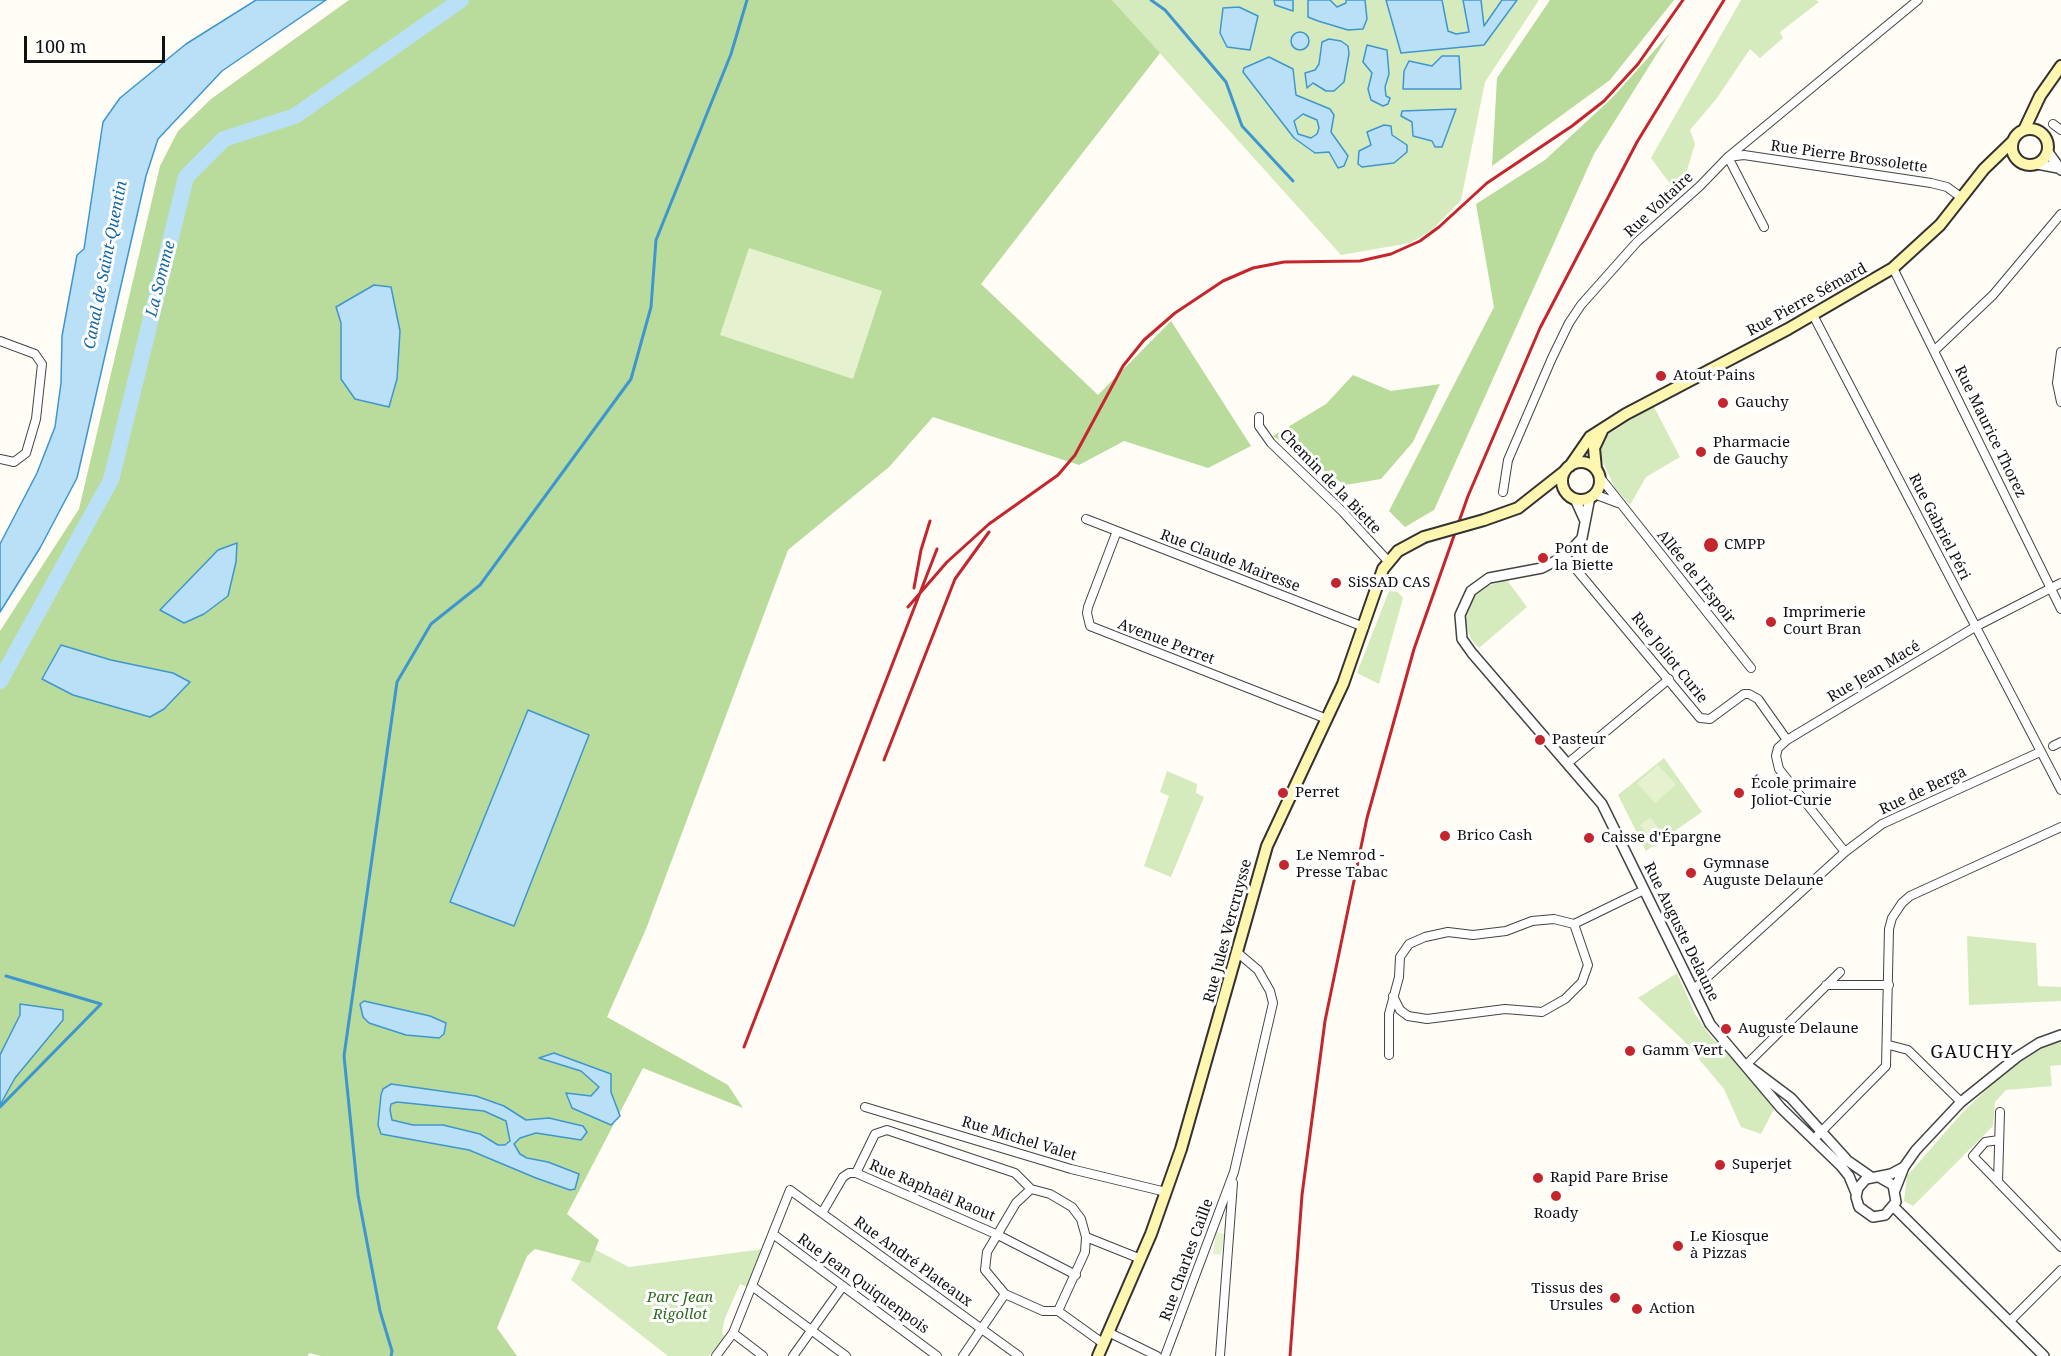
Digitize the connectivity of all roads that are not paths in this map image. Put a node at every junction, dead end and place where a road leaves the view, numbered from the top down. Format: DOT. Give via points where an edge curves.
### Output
graph roads {
  1 [pos="1918,0"];
  2 [pos="2061,66"];
  3 [pos="2034,108"];
  4 [pos="2053,124"];
  5 [pos="2024,130"];
  6 [pos="2061,130"];
  7 [pos="2039,131"];
  8 [pos="2013,141"];
  9 [pos="2048,152"];
  10 [pos="1728,157"];
  11 [pos="1994,159"];
  12 [pos="2017,160"];
  13 [pos="2037,164"];
  14 [pos="2060,169"];
  15 [pos="1962,198"];
  16 [pos="2061,214"];
  17 [pos="1764,227"];
  18 [pos="1893,268"];
  19 [pos="1813,315"];
  20 [pos="0,341"];
  21 [pos="1935,350"];
  22 [pos="2061,352"];
  23 [pos="2061,402"];
  24 [pos="1259,417"];
  25 [pos="1604,428"];
  26 [pos="0,459"];
  27 [pos="1567,468"];
  28 [pos="1597,473"];
  29 [pos="1503,492"];
  30 [pos="1538,495"];
  31 [pos="1592,496"];
  32 [pos="1572,497"];
  33 [pos="1619,504"];
  34 [pos="1086,519"];
  35 [pos="1484,520"];
  36 [pos="1585,522"];
  37 [pos="1117,531"];
  38 [pos="1565,556"];
  39 [pos="1388,561"];
  40 [pos="2061,583"];
  41 [pos="2051,588"];
  42 [pos="2061,609"];
  43 [pos="1364,627"];
  44 [pos="1975,627"];
  45 [pos="1751,668"];
  46 [pos="1669,680"];
  47 [pos="1327,719"];
  48 [pos="1787,740"];
  49 [pos="2040,752"];
  50 [pos="1568,763"];
  51 [pos="2061,790"];
  52 [pos="2061,827"];
  53 [pos="1845,852"];
  54 [pos="1644,890"];
  55 [pos="1574,924"];
  56 [pos="1238,953"];
  57 [pos="1840,972"];
  58 [pos="1826,985"];
  59 [pos="1889,985"];
  60 [pos="1693,990"];
  61 [pos="1393,996"];
  62 [pos="2061,1035"];
  63 [pos="1889,1045"];
  64 [pos="1389,1055"];
  65 [pos="1746,1065"];
  66 [pos="1791,1098"];
  67 [pos="1961,1102"];
  68 [pos="865,1107"];
  69 [pos="1781,1108"];
  70 [pos="2000,1112"];
  71 [pos="1817,1136"];
  72 [pos="1999,1140"];
  73 [pos="1904,1167"];
  74 [pos="1234,1172"];
  75 [pos="856,1173"];
  76 [pos="1875,1177"];
  77 [pos="1998,1182"];
  78 [pos="1031,1189"];
  79 [pos="1895,1190"];
  80 [pos="1166,1192"];
  81 [pos="1856,1193"];
  82 [pos="1894,1207"];
  83 [pos="822,1213"];
  84 [pos="773,1234"];
  85 [pos="998,1234"];
  86 [pos="1086,1237"];
  87 [pos="2061,1247"];
  88 [pos="1141,1259"];
  89 [pos="2061,1270"];
  90 [pos="1076,1275"];
  91 [pos="752,1286"];
  92 [pos="843,1286"];
  93 [pos="1005,1294"];
  94 [pos="1058,1311"];
  95 [pos="2009,1322"];
  96 [pos="982,1329"];
  97 [pos="812,1330"];
  98 [pos="733,1333"];
  99 [pos="1110,1333"];
  100 [pos="1104,1344"];
  101 [pos="716,1356"];
  102 [pos="763,1356"];
  103 [pos="792,1356"];
  104 [pos="846,1356"];
  105 [pos="937,1356"];
  106 [pos="963,1356"];
  107 [pos="1019,1356"];
  108 [pos="1098,1356"];
  109 [pos="1157,1356"];
  110 [pos="1165,1356"];
  111 [pos="1220,1356"];
  112 [pos="2043,1356"];
  1 -- 10 [label="street, Rue Voltaire"];
  2 -- 3 [label="main road"];
  3 -- 5 [label="main road"];
  3 -- 7 [label="main road"];
  4 -- 6 [label="street"];
  5 -- 7 [label="main road"];
  5 -- 8 [label="main road"];
  7 -- 9 [label="main road" via="2047,140"];
  8 -- 11 [label="main road, Rue Pierre Sémard"];
  8 -- 12 [label="main road"];
  9 -- 13 [label="main road"];
  9 -- 14 [label="street"];
  10 -- 15 [label="street, Rue Pierre Brossolette" via="1744,155 1931,183 1947,187"];
  10 -- 17 [label="street"];
  10 -- 29 [label="street, Rue Voltaire" via="1637,242 1569,323 1508,460"];
  11 -- 12 [label="main road"];
  11 -- 15 [label="main road, Rue Pierre Sémard"];
  12 -- 13 [label="main road" via="2026,165"];
  13 -- 14 [label="street"];
  15 -- 18 [label="main road, Rue Pierre Sémard" via="1940,225"];
  16 -- 21 [label="street" via="1993,295"];
  18 -- 19 [label="main road, Rue Pierre Sémard"];
  18 -- 21 [label="street, Rue Maurice Thorez"];
  19 -- 25 [label="main road, Rue Pierre Sémard"];
  19 -- 44 [label="street, Rue Gabriel Péri"];
  20 -- 26 [label="street" via="35,354 42,364 31,442 20,460"];
  21 -- 41 [label="street, Rue Maurice Thorez"];
  22 -- 23 [label="street" via="2057,376"];
  24 -- 39 [label="street, Chemin de la Biette" via="1259,426 1271,443"];
  25 -- 27 [label="main road, Rue Pierre Sémard" via="1590,437"];
  25 -- 28 [label="main road" via="1594,448"];
  27 -- 28 [label="main road" via="1586,463"];
  27 -- 30 [label="main road, Rue Pierre Sémard"];
  27 -- 32 [label="main road" via="1562,481"];
  28 -- 31 [label="main road" via="1599,486"];
  28 -- 33 [label="street, Allée de l'Espoir"];
  30 -- 32 [label="main road"];
  30 -- 35 [label="main road, Rue Pierre Sémard" via="1511,512"];
  31 -- 32 [label="main road"];
  31 -- 33 [label="street"];
  31 -- 36 [label="street"];
  32 -- 36 [label="street"];
  33 -- 45 [label="street, Allée de l'Espoir"];
  34 -- 37 [label="street, Rue Claude Mairesse"];
  35 -- 39 [label="main road, Rue Jules Vercruysse, bridge" via="1424,537"];
  36 -- 38 [label="street" via="1582,538"];
  37 -- 43 [label="street, Rue Claude Mairesse"];
  37 -- 47 [label="street, Avenue Perret" via="1088,607 1090,626"];
  38 -- 46 [label="street, Rue Joliot Curie"];
  38 -- 50 [label="street, Rue Auguste Delaune" via="1542,568 1489,578 1474,587 1461,610 1459,627 1472,653"];
  39 -- 43 [label="main road, Rue Jules Vercruysse" via="1379,576"];
  40 -- 41 [label="street, Rue Jean Macé"];
  41 -- 42 [label="street, Rue Maurice Thorez"];
  41 -- 44 [label="street, Rue Jean Macé"];
  43 -- 47 [label="main road, Rue Jules Vercruysse"];
  44 -- 48 [label="street, Rue Jean Macé"];
  44 -- 49 [label="street, Rue Gabriel Péri"];
  46 -- 48 [label="street, Rue Joliot Curie" via="1704,720 1739,696 1753,695"];
  46 -- 50 [label="street"];
  47 -- 56 [label="main road, Rue Jules Vercruysse" via="1267,846"];
  48 -- 53 [label="street" via="1778,748 1779,769"];
  49 -- 51 [label="street, Rue Gabriel Péri"];
  49 -- 53 [label="street, Rue de Berga" via="1882,824"];
  50 -- 54 [label="street, Rue Auguste Delaune" via="1602,804"];
  52 -- 59 [label="street" via="1902,903 1889,929"];
  53 -- 60 [label="street, Rue de Berga"];
  54 -- 55 [label="street"];
  54 -- 60 [label="street, Rue Auguste Delaune"];
  55 -- 61 [label="street" via="1543,920 1506,931 1425,937 1409,944 1400,957"];
  55 -- 61 [label="street" via="1588,965 1582,982 1565,999 1542,1012 1505,1009 1427,1019 1408,1016"];
  56 -- 74 [label="street" via="1262,975 1273,1003"];
  56 -- 80 [label="main road, Rue Jules Vercruysse"];
  57 -- 58 [label="street"];
  58 -- 59 [label="street"];
  58 -- 65 [label="street"];
  59 -- 63 [label="street"];
  60 -- 65 [label="street, Rue Auguste Delaune" via="1710,1024"];
  61 -- 64 [label="street"];
  62 -- 67 [label="street" via="2017,1057"];
  63 -- 67 [label="street" via="1908,1050"];
  63 -- 71 [label="street" via="1886,1066"];
  65 -- 66 [label="street, Rue Auguste Delaune"];
  65 -- 69 [label="street, Rue Auguste Delaune"];
  66 -- 69 [label="street"];
  66 -- 71 [label="street, Rue Auguste Delaune"];
  67 -- 73 [label="street"];
  68 -- 80 [label="street, Rue Michel Valet" via="1071,1169"];
  69 -- 71 [label="street, Rue Auguste Delaune"];
  70 -- 72 [label="street"];
  71 -- 76 [label="street, Rue Auguste Delaune"];
  71 -- 81 [label="street, Rue Auguste Delaune" via="1849,1176"];
  72 -- 77 [label="street"];
  72 -- 77 [label="street" via="1985,1142 1973,1156"];
  73 -- 76 [label="street"];
  73 -- 79 [label="street"];
  74 -- 110 [label="street, Rue Charles Caille"];
  74 -- 111 [label="street"];
  75 -- 78 [label="street" via="875,1134 887,1130 1014,1173"];
  75 -- 83 [label="street, Rue Raphaël Raout" via="843,1177"];
  75 -- 85 [label="street, Rue Raphaël Raout"];
  76 -- 79 [label="street" via="1889,1181"];
  76 -- 81 [label="street" via="1861,1183"];
  77 -- 87 [label="street"];
  78 -- 85 [label="street" via="1016,1203"];
  78 -- 86 [label="street" via="1050,1194 1072,1207 1081,1219"];
  79 -- 82 [label="street"];
  80 -- 88 [label="main road, Rue Jules Vercruysse"];
  81 -- 82 [label="street" via="1858,1207 1868,1215 1885,1215"];
  82 -- 95 [label="street"];
  83 -- 84 [label="street, Rue André Plateaux" via="790,1190"];
  83 -- 96 [label="street, Rue André Plateaux"];
  84 -- 91 [label="street"];
  84 -- 92 [label="street, Rue Jean Quiquenpois"];
  85 -- 90 [label="street"];
  85 -- 93 [label="street, Rue Raphaël Raout" via="987,1252 985,1270"];
  86 -- 88 [label="street"];
  86 -- 90 [label="street"];
  88 -- 99 [label="main road, Rue Jules Vercruysse"];
  89 -- 95 [label="street"];
  90 -- 94 [label="street"];
  91 -- 97 [label="street"];
  91 -- 98 [label="street"];
  92 -- 97 [label="street"];
  92 -- 105 [label="street, Rue Jean Quiquenpois"];
  93 -- 94 [label="street, Rue Raphaël Raout" via="1043,1311"];
  93 -- 96 [label="street"];
  94 -- 100 [label="street, Rue Raphaël Raout"];
  95 -- 112 [label="street"];
  96 -- 106 [label="street"];
  96 -- 107 [label="street, Rue André Plateaux"];
  97 -- 103 [label="street"];
  97 -- 104 [label="street"];
  98 -- 101 [label="street"];
  98 -- 102 [label="street"];
  99 -- 100 [label="main road, Rue Jules Vercruysse"];
  99 -- 109 [label="street"];
  100 -- 108 [label="main road, Rue Jules Vercruysse"];
}
